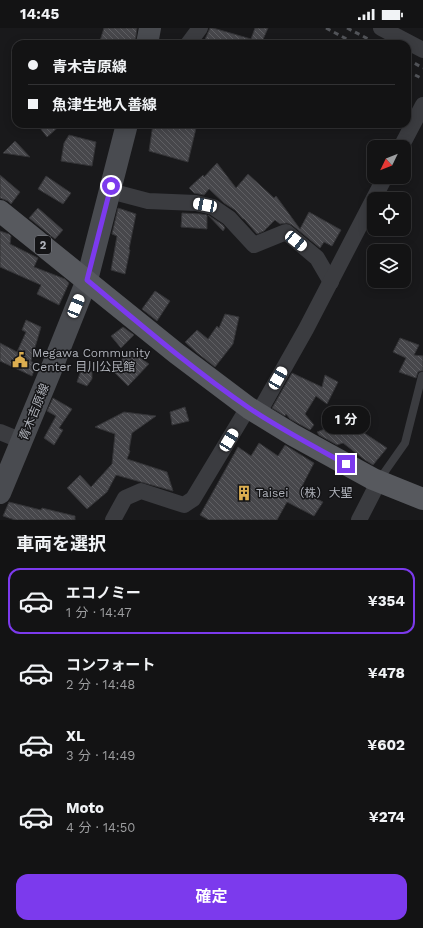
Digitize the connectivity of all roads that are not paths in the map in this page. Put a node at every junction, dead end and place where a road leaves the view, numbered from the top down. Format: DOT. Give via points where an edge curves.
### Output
graph roads {
  1 [pos="150,28"];
  2 [pos="200,28"];
  3 [pos="381,28"];
  4 [pos="148,40"];
  5 [pos="191,40"];
  6 [pos="404,40"];
  7 [pos="411,44"];
  8 [pos="423,50"];
  9 [pos="423,105"];
  10 [pos="126,128"];
  11 [pos="411,128"];
  12 [pos="411,128"];
  13 [pos="405,140"];
  14 [pos="381,184"];
  15 [pos="110,190"];
  16 [pos="0,210"];
  17 [pos="87,280"];
  18 [pos="331,282"];
  19 [pos="422,376"];
  20 [pos="254,411"];
  21 [pos="0,432"];
  22 [pos="22,441"];
  23 [pos="379,481"];
  24 [pos="0,493"];
  25 [pos="423,499"];
  26 [pos="113,520"];
  27 [pos="359,520"];
  1 -- 4 [label="main road"];
  2 -- 5 [label="street"];
  3 -- 6 [label="street"];
  7 -- 8 [label="street"];
  9 -- 12 [label="street"];
  10 -- 15 [label="main road, 青木吉原線"];
  11 -- 13 [label="street"];
  14 -- 18 [label="street"];
  15 -- 17 [label="main road, 青木吉原線"];
  15 -- 18 [label="street" via="148,201 213,206 229,218 254,245 286,232 317,258"];
  16 -- 17 [label="main road, 2"];
  17 -- 20 [label="main road, 2" via="176,353"];
  17 -- 22 [label="main road, 青木吉原線"];
  18 -- 20 [label="street" via="306,329"];
  19 -- 23 [label="lane" via="405,443"];
  20 -- 23 [label="main road, 2"];
  20 -- 26 [label="street" via="244,416 193,498 184,505 141,491 125,498"];
  21 -- 22 [label="street"];
  22 -- 24 [label="main road, 青木吉原線"];
  23 -- 25 [label="main road, 2"];
  23 -- 27 [label="street"];
}
